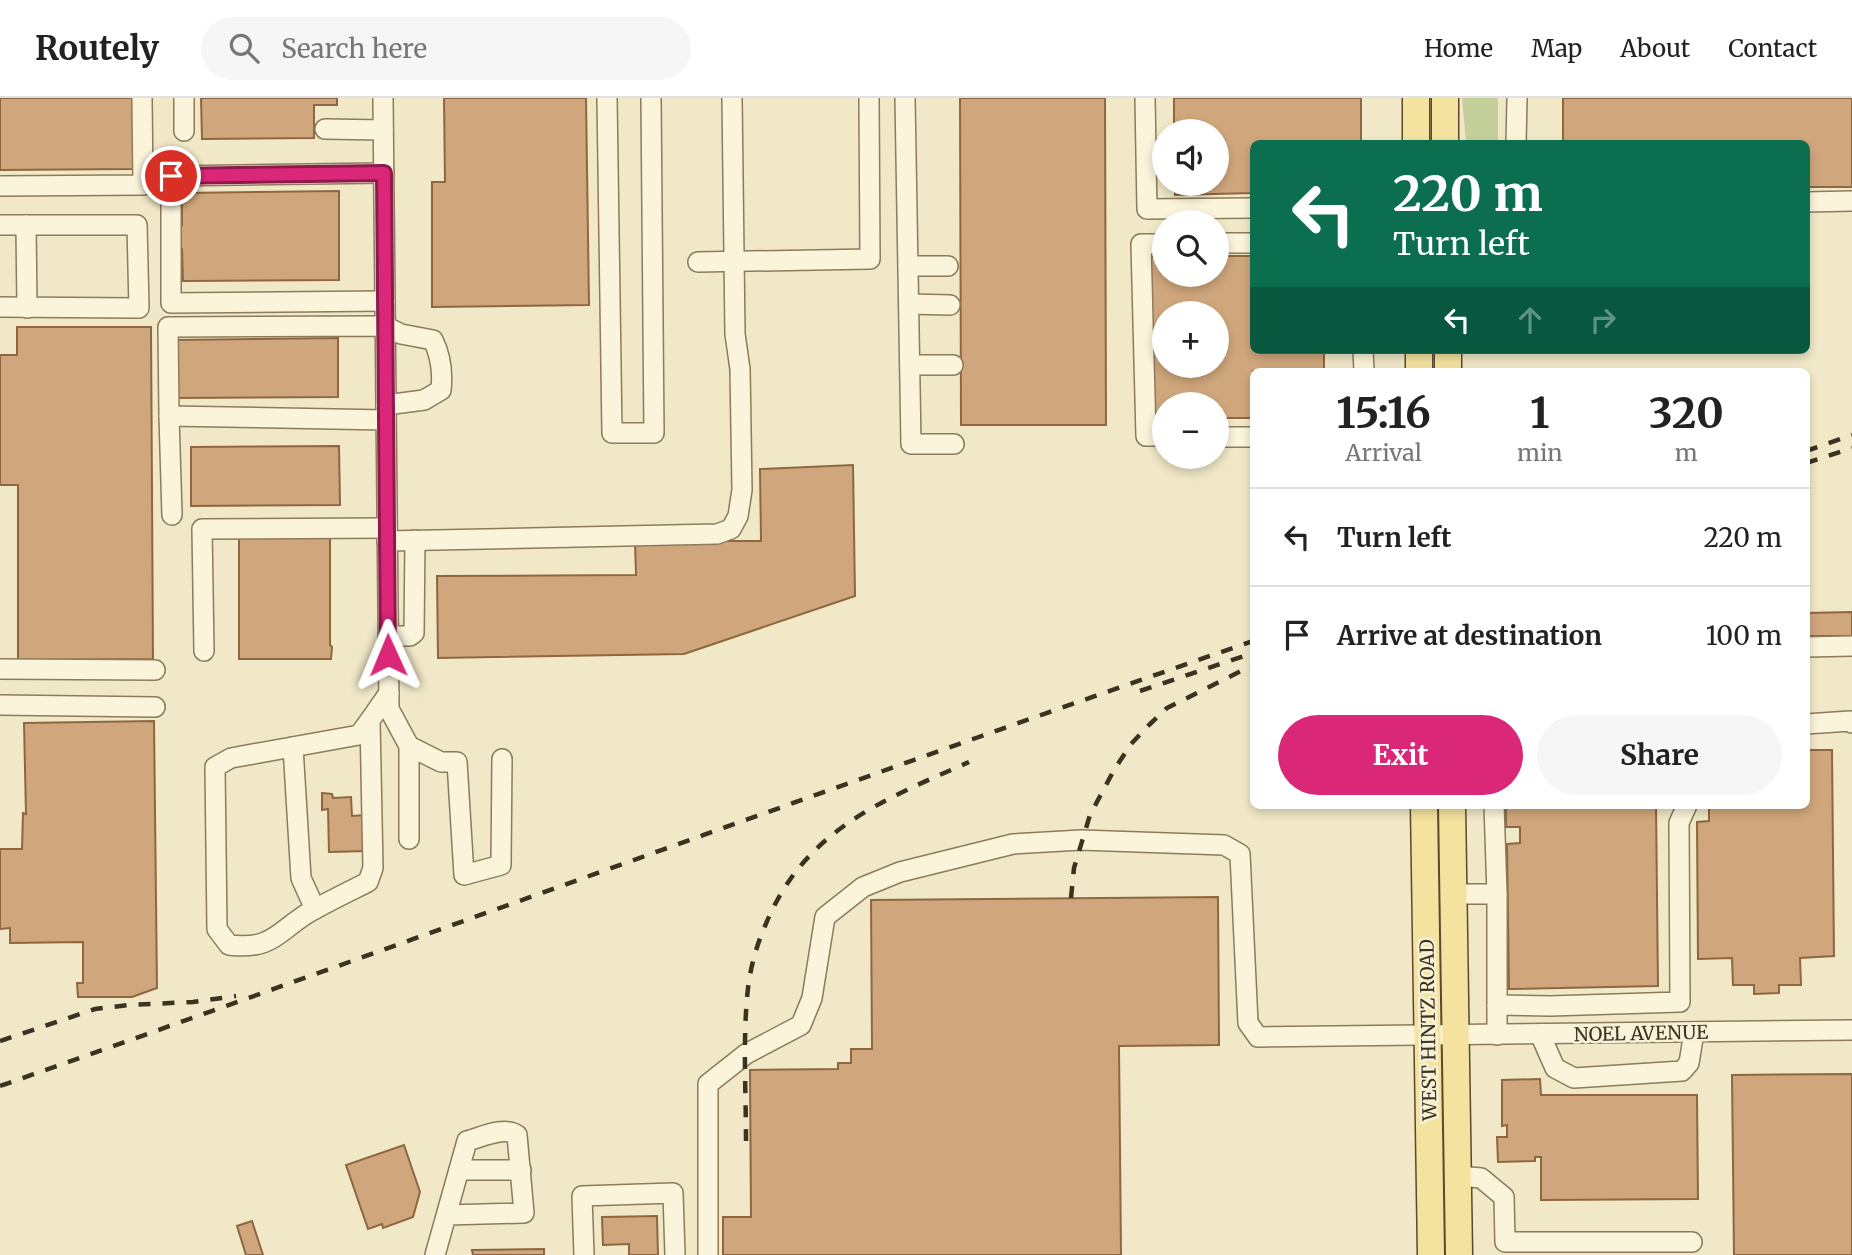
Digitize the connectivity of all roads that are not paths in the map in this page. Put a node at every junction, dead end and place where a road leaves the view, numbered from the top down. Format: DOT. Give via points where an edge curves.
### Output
graph roads {
  1 [pos="142,98"];
  2 [pos="184,98"];
  3 [pos="383,98"];
  4 [pos="607,98"];
  5 [pos="651,98"];
  6 [pos="732,98"];
  7 [pos="869,98"];
  8 [pos="905,98"];
  9 [pos="1145,98"];
  10 [pos="1416,98"];
  11 [pos="1445,98"];
  12 [pos="1517,98"];
  13 [pos="325,129"];
  14 [pos="383,130"];
  15 [pos="184,131"];
  16 [pos="1416,140"];
  17 [pos="1445,140"];
  18 [pos="1516,140"];
  19 [pos="384,173"];
  20 [pos="0,186"];
  21 [pos="1852,201"];
  22 [pos="1810,202"];
  23 [pos="1250,208"];
  24 [pos="0,225"];
  25 [pos="26,225"];
  26 [pos="1229,243"];
  27 [pos="1250,243"];
  28 [pos="1152,244"];
  29 [pos="734,261"];
  30 [pos="698,262"];
  31 [pos="908,266"];
  32 [pos="948,266"];
  33 [pos="385,301"];
  34 [pos="909,304"];
  35 [pos="950,304"];
  36 [pos="0,307"];
  37 [pos="27,307"];
  38 [pos="385,326"];
  39 [pos="910,365"];
  40 [pos="953,365"];
  41 [pos="386,412"];
  42 [pos="169,416"];
  43 [pos="1152,436"];
  44 [pos="1229,437"];
  45 [pos="1250,437"];
  46 [pos="954,444"];
  47 [pos="172,515"];
  48 [pos="387,534"];
  49 [pos="415,540"];
  50 [pos="388,636"];
  51 [pos="1852,646"];
  52 [pos="1810,647"];
  53 [pos="204,651"];
  54 [pos="0,669"];
  55 [pos="155,670"];
  56 [pos="389,701"];
  57 [pos="0,705"];
  58 [pos="155,707"];
  59 [pos="370,721"];
  60 [pos="1852,723"];
  61 [pos="1810,724"];
  62 [pos="410,746"];
  63 [pos="293,747"];
  64 [pos="502,759"];
  65 [pos="1424,809"];
  66 [pos="1452,809"];
  67 [pos="1494,809"];
  68 [pos="1685,809"];
  69 [pos="409,839"];
  70 [pos="1453,894"];
  71 [pos="1497,894"];
  72 [pos="315,909"];
  73 [pos="1680,1002"];
  74 [pos="1497,1005"];
  75 [pos="1852,1030"];
  76 [pos="1687,1032"];
  77 [pos="1540,1034"];
  78 [pos="1456,1035"];
  79 [pos="1497,1035"];
  80 [pos="1429,1036"];
  81 [pos="459,1170"];
  82 [pos="521,1170"];
  83 [pos="1458,1177"];
  84 [pos="447,1215"];
  85 [pos="1692,1242"];
  86 [pos="435,1255"];
  87 [pos="584,1255"];
  88 [pos="675,1255"];
  89 [pos="708,1255"];
  90 [pos="1431,1255"];
  91 [pos="1459,1255"];
  1 -- 20 [label="street" via="143,185"];
  2 -- 15 [label="street"];
  3 -- 14 [label="street"];
  4 -- 5 [label="street" via="612,433 654,433"];
  6 -- 29 [label="street"];
  7 -- 29 [label="street" via="870,259"];
  8 -- 31 [label="street"];
  9 -- 23 [label="street" via="1147,209"];
  10 -- 16 [label="main road"];
  11 -- 17 [label="main road"];
  12 -- 18 [label="street"];
  13 -- 14 [label="street"];
  14 -- 19 [label="street"];
  19 -- 33 [label="street"];
  19 -- 33 [label="street" via="171,176 171,303"];
  21 -- 22 [label="street"];
  24 -- 25 [label="street"];
  25 -- 37 [label="street"];
  25 -- 37 [label="street" via="137,225 139,308"];
  26 -- 27 [label="street"];
  28 -- 43 [label="street" via="1141,244 1146,436"];
  29 -- 30 [label="street"];
  29 -- 49 [label="street" via="742,490 732,528 718,534"];
  31 -- 32 [label="street"];
  31 -- 34 [label="street"];
  33 -- 38 [label="street"];
  34 -- 35 [label="street"];
  34 -- 39 [label="street"];
  36 -- 37 [label="street"];
  38 -- 41 [label="street"];
  38 -- 41 [label="street" via="433,340 443,377 441,390"];
  38 -- 42 [label="street" via="169,327"];
  39 -- 40 [label="street"];
  39 -- 46 [label="street" via="911,444"];
  41 -- 42 [label="street"];
  41 -- 48 [label="street"];
  42 -- 47 [label="street"];
  44 -- 45 [label="street"];
  48 -- 49 [label="street"];
  48 -- 50 [label="street"];
  48 -- 53 [label="street" via="202,530"];
  49 -- 50 [label="street" via="414,633"];
  50 -- 56 [label="street"];
  51 -- 52 [label="street"];
  54 -- 55 [label="street"];
  56 -- 59 [label="street"];
  56 -- 62 [label="street"];
  57 -- 58 [label="street"];
  59 -- 63 [label="street" via="359,735"];
  59 -- 72 [label="street" via="373,868 368,882"];
  60 -- 61 [label="street"];
  62 -- 64 [label="street" via="442,762 457,762 464,875 501,865"];
  62 -- 69 [label="street"];
  63 -- 72 [label="street" via="301,878"];
  63 -- 72 [label="street" via="231,758 215,767 217,929 229,945 247,947 271,940"];
  65 -- 80 [label="main road, WEST HINTZ ROAD"];
  66 -- 70 [label="main road, WEST HINTZ ROAD"];
  67 -- 71 [label="street"];
  68 -- 73 [label="street" via="1679,823"];
  70 -- 71 [label="street"];
  70 -- 78 [label="main road, WEST HINTZ ROAD"];
  71 -- 74 [label="street"];
  73 -- 74 [label="street"];
  73 -- 76 [label="street"];
  74 -- 79 [label="street"];
  75 -- 76 [label="street, NOEL AVENUE"];
  76 -- 77 [label="street, NOEL AVENUE"];
  76 -- 77 [label="street" via="1689,1063 1682,1071 1574,1078 1555,1068"];
  77 -- 79 [label="street, NOEL AVENUE"];
  78 -- 79 [label="street, NOEL AVENUE"];
  78 -- 80 [label="street, NOEL AVENUE"];
  78 -- 83 [label="main road, WEST HINTZ ROAD"];
  80 -- 89 [label="street, NOEL AVENUE" via="1258,1037 1248,1023 1240,854 1224,845 1081,840 1013,844 900,872 863,887 825,917 812,998 800,1025 746,1054 708,1084"];
  80 -- 90 [label="main road, WEST HINTZ ROAD"];
  81 -- 82 [label="street"];
  81 -- 82 [label="street" via="467,1140 500,1132 517,1135"];
  81 -- 84 [label="street"];
  82 -- 84 [label="street" via="524,1213"];
  83 -- 85 [label="street" via="1481,1178 1504,1197 1505,1242"];
  83 -- 91 [label="main road, WEST HINTZ ROAD"];
  84 -- 86 [label="street"];
  87 -- 88 [label="street" via="582,1196 673,1193"];
}
